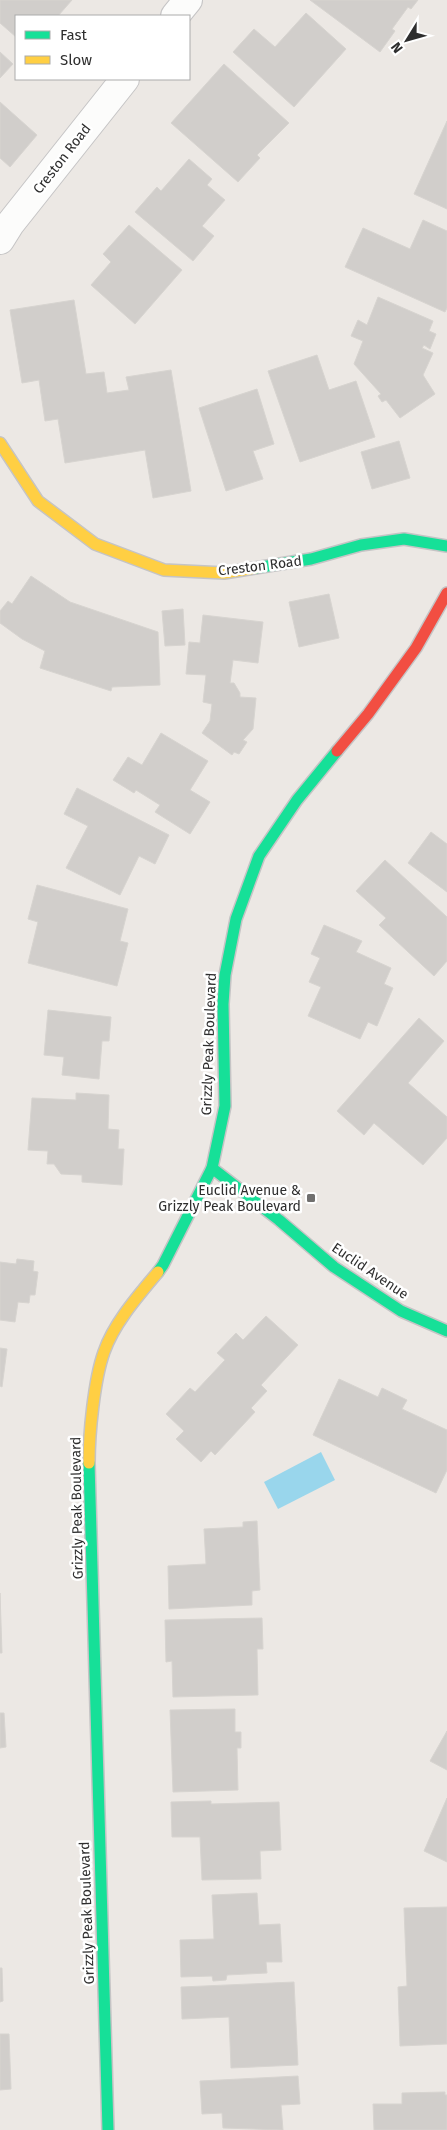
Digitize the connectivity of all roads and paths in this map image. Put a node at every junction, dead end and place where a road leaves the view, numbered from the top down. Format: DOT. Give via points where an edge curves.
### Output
graph roads {
  1 [pos="188,0"];
  2 [pos="176,15"];
  3 [pos="124,80"];
  4 [pos="0,240"];
  5 [pos="0,443"];
  6 [pos="447,546"];
  7 [pos="447,593"];
  8 [pos="212,1168"];
  9 [pos="447,1331"];
  10 [pos="108,2130"];
  1 -- 2 [label="street"];
  3 -- 4 [label="street, Creston Road"];
  5 -- 6 [label="street, Creston Road" via="38,501 95,544 164,570 224,573 404,539"];
  7 -- 8 [label="street, Grizzly Peak Boulevard" via="416,648 368,714 297,800 259,856 236,919 225,975 224,1106"];
  8 -- 9 [label="street, Euclid Avenue" via="334,1268 401,1311"];
  8 -- 10 [label="street, Grizzly Peak Boulevard" via="163,1265 127,1310 104,1352 94,1400 89,1451"];
}
